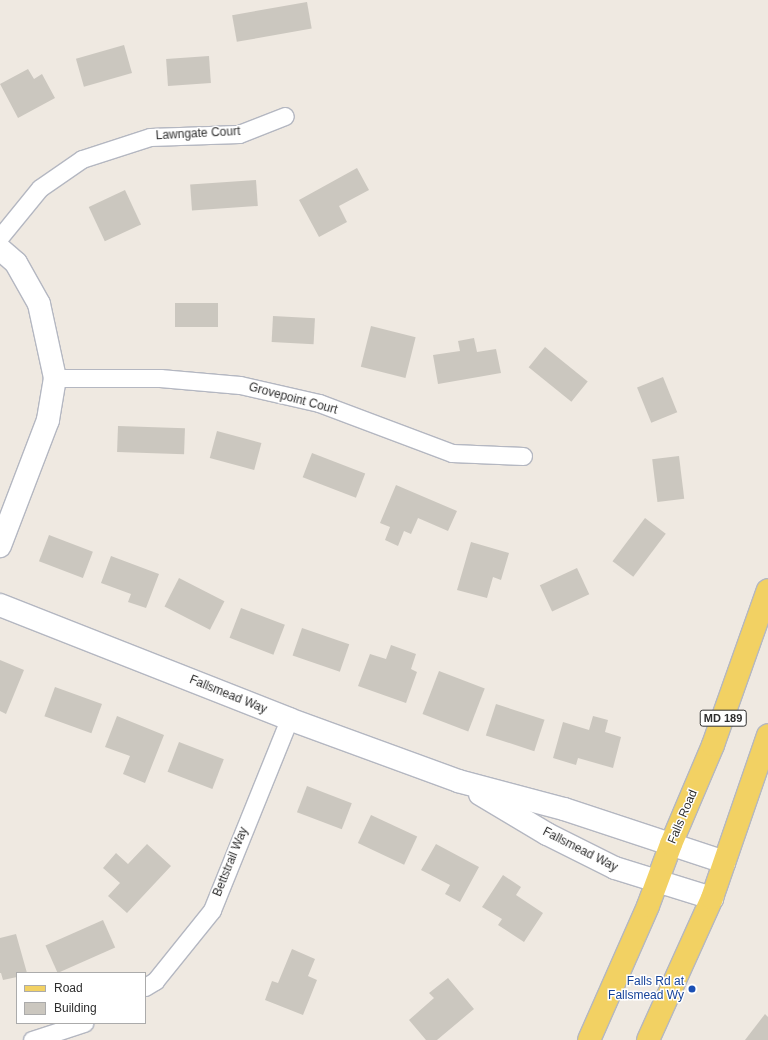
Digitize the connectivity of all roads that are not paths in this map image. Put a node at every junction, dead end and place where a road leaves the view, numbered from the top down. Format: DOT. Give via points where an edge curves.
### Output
graph roads {
  1 [pos="285,116"];
  2 [pos="0,237"];
  3 [pos="0,249"];
  4 [pos="55,378"];
  5 [pos="523,456"];
  6 [pos="0,546"];
  7 [pos="768,590"];
  8 [pos="0,605"];
  9 [pos="289,719"];
  10 [pos="768,735"];
  11 [pos="458,781"];
  12 [pos="671,844"];
  13 [pos="724,862"];
  14 [pos="658,883"];
  15 [pos="712,898"];
  16 [pos="146,986"];
  17 [pos="81,1024"];
  18 [pos="32,1040"];
  19 [pos="589,1040"];
  20 [pos="648,1040"];
  1 -- 2 [label="street, Lawngate Court" via="239,134 150,137 82,159 40,188"];
  3 -- 4 [label="street" via="16,263 39,304"];
  4 -- 5 [label="street, Grovepoint Court" via="160,378 240,385 319,403 452,453"];
  4 -- 6 [label="street" via="48,420"];
  7 -- 12 [label="main road, Falls Road / MD 189" via="713,745"];
  8 -- 9 [label="street, Fallsmead Way"];
  9 -- 11 [label="street, Fallsmead Way"];
  9 -- 16 [label="street, Bettstrail Way" via="212,910 154,981"];
  10 -- 13 [label="main road"];
  11 -- 12 [label="street, Fallsmead Way" via="564,808"];
  11 -- 14 [label="street, Fallsmead Way" via="547,834 620,870"];
  12 -- 13 [label="street, Fallsmead Way"];
  12 -- 14 [label="main road, Falls Road / MD 189"];
  13 -- 15 [label="main road"];
  14 -- 15 [label="street, Fallsmead Way"];
  14 -- 19 [label="main road, Falls Road / MD 189"];
  15 -- 20 [label="main road"];
  17 -- 18 [label="street"];
}
